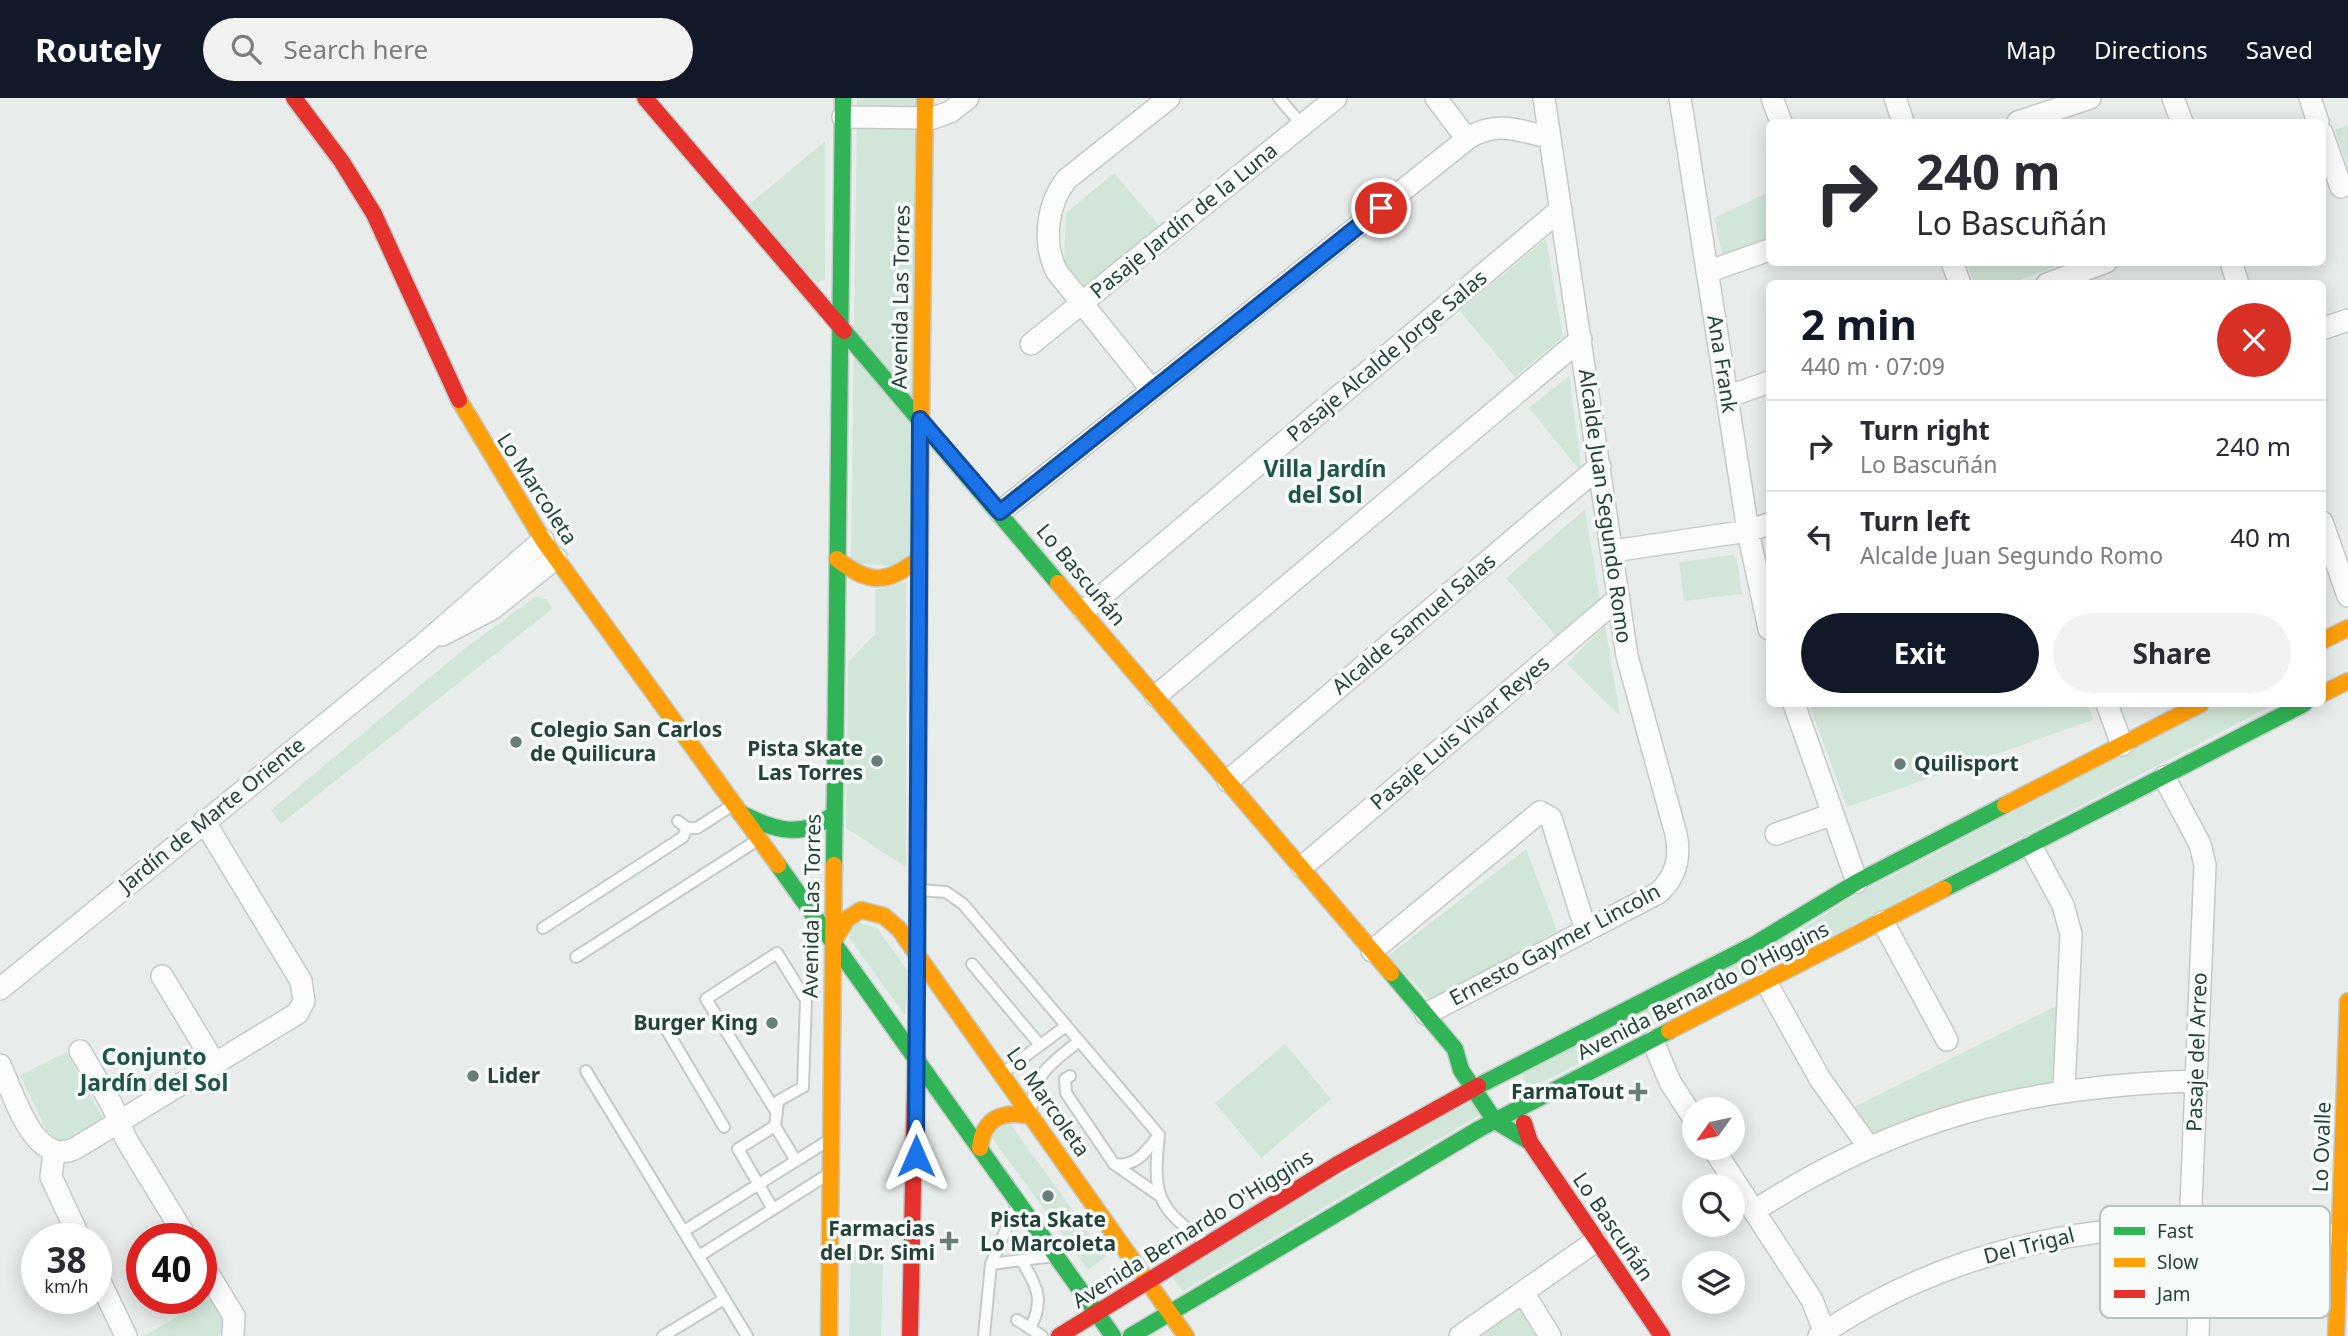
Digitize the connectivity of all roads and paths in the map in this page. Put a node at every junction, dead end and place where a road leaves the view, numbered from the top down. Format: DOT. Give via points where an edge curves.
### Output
graph roads {
  1 [pos="294,98"];
  2 [pos="645,98"];
  3 [pos="968,98"];
  4 [pos="1169,98"];
  5 [pos="1279,98"];
  6 [pos="1336,98"];
  7 [pos="1436,98"];
  8 [pos="1544,98"];
  9 [pos="1680,98"];
  10 [pos="1772,98"];
  11 [pos="1895,98"];
  12 [pos="2090,98"];
  13 [pos="2174,98"];
  14 [pos="2310,98"];
  15 [pos="842,104"];
  16 [pos="925,108"];
  17 [pos="1780,119"];
  18 [pos="1902,119"];
  19 [pos="2032,119"];
  20 [pos="2181,119"];
  21 [pos="2317,119"];
  22 [pos="1302,125"];
  23 [pos="1550,138"];
  24 [pos="1467,139"];
  25 [pos="2326,148"];
  26 [pos="2337,188"];
  27 [pos="1561,209"];
  28 [pos="1766,251"];
  29 [pos="2082,267"];
  30 [pos="1707,272"];
  31 [pos="2055,280"];
  32 [pos="1081,303"];
  33 [pos="2348,320"];
  34 [pos="2326,328"];
  35 [pos="840,330"];
  36 [pos="1581,339"];
  37 [pos="1031,344"];
  38 [pos="1766,383"];
  39 [pos="1152,390"];
  40 [pos="1727,397"];
  41 [pos="920,419"];
  42 [pos="1601,466"];
  43 [pos="1000,512"];
  44 [pos="1766,525"];
  45 [pos="1748,531"];
  46 [pos="2326,534"];
  47 [pos="543,540"];
  48 [pos="1614,551"];
  49 [pos="556,558"];
  50 [pos="837,559"];
  51 [pos="919,559"];
  52 [pos="2348,596"];
  53 [pos="1619,598"];
  54 [pos="1084,611"];
  55 [pos="1766,615"];
  56 [pos="2348,628"];
  57 [pos="2326,639"];
  58 [pos="425,643"];
  59 [pos="2348,681"];
  60 [pos="2326,692"];
  61 [pos="1156,696"];
  62 [pos="1795,707"];
  63 [pos="2108,707"];
  64 [pos="2195,707"];
  65 [pos="2298,707"];
  66 [pos="2122,745"];
  67 [pos="2164,777"];
  68 [pos="1228,781"];
  69 [pos="737,809"];
  70 [pos="834,814"];
  71 [pos="1833,814"];
  72 [pos="204,821"];
  73 [pos="1776,834"];
  74 [pos="759,840"];
  75 [pos="2031,846"];
  76 [pos="1301,867"];
  77 [pos="1676,869"];
  78 [pos="787,879"];
  79 [pos="1857,882"];
  80 [pos="916,890"];
  81 [pos="833,905"];
  82 [pos="861,910"];
  83 [pos="1883,922"];
  84 [pos="543,928"];
  85 [pos="1586,931"];
  86 [pos="832,942"];
  87 [pos="1372,950"];
  88 [pos="917,951"];
  89 [pos="576,957"];
  90 [pos="972,964"];
  91 [pos="162,976"];
  92 [pos="1766,982"];
  93 [pos="0,989"];
  94 [pos="2348,1002"];
  95 [pos="1426,1014"];
  96 [pos="662,1022"];
  97 [pos="1066,1026"];
  98 [pos="1947,1040"];
  99 [pos="1079,1041"];
  100 [pos="1653,1041"];
  101 [pos="1040,1045"];
  102 [pos="1455,1049"];
  103 [pos="80,1051"];
  104 [pos="917,1058"];
  105 [pos="215,1064"];
  106 [pos="0,1065"];
  107 [pos="586,1071"];
  108 [pos="1002,1074"];
  109 [pos="1070,1076"];
  110 [pos="2196,1081"];
  111 [pos="1498,1084"];
  112 [pos="1473,1089"];
  113 [pos="2064,1090"];
  114 [pos="1682,1100"];
  115 [pos="777,1113"];
  116 [pos="1031,1116"];
  117 [pos="1495,1121"];
  118 [pos="119,1122"];
  119 [pos="775,1126"];
  120 [pos="724,1127"];
  121 [pos="967,1128"];
  122 [pos="1159,1135"];
  123 [pos="831,1139"];
  124 [pos="1530,1142"];
  125 [pos="1868,1146"];
  126 [pos="980,1148"];
  127 [pos="54,1153"];
  128 [pos="916,1156"];
  129 [pos="1721,1160"];
  130 [pos="796,1161"];
  131 [pos="1114,1164"];
  132 [pos="830,1172"];
  133 [pos="758,1184"];
  134 [pos="1160,1196"];
  135 [pos="1018,1200"];
  136 [pos="2192,1206"];
  137 [pos="773,1209"];
  138 [pos="1754,1211"];
  139 [pos="73,1223"];
  140 [pos="178,1223"];
  141 [pos="684,1231"];
  142 [pos="2100,1231"];
  143 [pos="2344,1240"];
  144 [pos="1597,1241"];
  145 [pos="1208,1242"];
  146 [pos="1056,1255"];
  147 [pos="699,1256"];
  148 [pos="1021,1260"];
  149 [pos="991,1264"];
  150 [pos="1148,1279"];
  151 [pos="217,1288"];
  152 [pos="1523,1292"];
  153 [pos="724,1299"];
  154 [pos="112,1306"];
  155 [pos="1169,1311"];
  156 [pos="1097,1312"];
  157 [pos="2199,1318"];
  158 [pos="1017,1320"];
  159 [pos="1030,1328"];
  160 [pos="234,1333"];
  161 [pos="1823,1335"];
  162 [pos="127,1336"];
  163 [pos="663,1336"];
  164 [pos="747,1336"];
  165 [pos="829,1336"];
  166 [pos="910,1336"];
  167 [pos="985,1336"];
  168 [pos="1042,1336"];
  169 [pos="1059,1336"];
  170 [pos="1113,1336"];
  171 [pos="1131,1336"];
  172 [pos="1186,1336"];
  173 [pos="1460,1336"];
  174 [pos="1550,1336"];
  175 [pos="1662,1336"];
  176 [pos="2198,1336"];
  177 [pos="2336,1336"];
  1 -- 47 [label="main road, Lo Marcoleta" via="374,214 466,415"];
  2 -- 35 [label="main road, Lo Bascuñán"];
  3 -- 16 [label="street" via="950,112"];
  4 -- 32 [label="street" via="1068,179 1056,195 1050,212 1051,257"];
  5 -- 22 [label="lane"];
  6 -- 22 [label="street, Pasaje Jardín de la Luna"];
  7 -- 24 [label="street"];
  8 -- 23 [label="street, Alcalde Juan Segundo Romo"];
  9 -- 30 [label="street, Ana Frank"];
  10 -- 17 [label="street"];
  11 -- 18 [label="street"];
  12 -- 19 [label="street"];
  13 -- 20 [label="street"];
  14 -- 21 [label="street"];
  15 -- 16 [label="street"];
  15 -- 35 [label="main road, Avenida Las Torres"];
  16 -- 41 [label="main road, Avenida Las Torres"];
  22 -- 32 [label="street, Pasaje Jardín de la Luna"];
  23 -- 24 [label="street" via="1502,126"];
  23 -- 27 [label="street, Alcalde Juan Segundo Romo"];
  24 -- 39 [label="street"];
  25 -- 26 [label="street"];
  27 -- 36 [label="street, Alcalde Juan Segundo Romo"];
  27 -- 54 [label="street, Pasaje Alcalde Jorge Salas"];
  28 -- 30 [label="street"];
  29 -- 31 [label="street"];
  30 -- 40 [label="street, Ana Frank"];
  32 -- 37 [label="street, Pasaje Jardín de la Luna"];
  32 -- 39 [label="street"];
  33 -- 34 [label="street"];
  35 -- 41 [label="main road, Lo Bascuñán"];
  35 -- 50 [label="main road, Avenida Las Torres"];
  36 -- 42 [label="street, Alcalde Juan Segundo Romo"];
  36 -- 61 [label="street"];
  38 -- 40 [label="street"];
  39 -- 43 [label="street"];
  40 -- 45 [label="street, Ana Frank"];
  41 -- 43 [label="main road, Lo Bascuñán"];
  41 -- 51 [label="main road, Avenida Las Torres"];
  42 -- 48 [label="street, Alcalde Juan Segundo Romo"];
  42 -- 68 [label="street, Alcalde Samuel Salas"];
  43 -- 54 [label="main road, Lo Bascuñán"];
  44 -- 45 [label="street"];
  45 -- 48 [label="street"];
  45 -- 55 [label="street, Ana Frank"];
  46 -- 52 [label="street"];
  47 -- 49 [label="main road, Lo Marcoleta"];
  47 -- 58 [label="street, Jardín de Marte Oriente"];
  48 -- 53 [label="street, Alcalde Juan Segundo Romo"];
  49 -- 58 [label="street, Jardín de Marte Oriente" via="492,610"];
  49 -- 69 [label="main road, Lo Marcoleta"];
  50 -- 51 [label="main road" via="856,574 880,580"];
  50 -- 70 [label="main road, Avenida Las Torres"];
  51 -- 80 [label="main road, Avenida Las Torres"];
  53 -- 76 [label="street, Pasaje Luis Vivar Reyes"];
  53 -- 77 [label="street, Alcalde Juan Segundo Romo" via="1632,680 1678,846"];
  54 -- 61 [label="main road, Lo Bascuñán"];
  56 -- 57 [label="main road"];
  58 -- 72 [label="street, Jardín de Marte Oriente"];
  59 -- 60 [label="main road"];
  61 -- 68 [label="main road, Lo Bascuñán"];
  62 -- 71 [label="street"];
  63 -- 66 [label="street"];
  64 -- 66 [label="main road, Avenida Bernardo O'Higgins"];
  65 -- 67 [label="main road, Avenida Bernardo O'Higgins"];
  66 -- 79 [label="main road, Avenida Bernardo O'Higgins"];
  67 -- 75 [label="main road, Avenida Bernardo O'Higgins"];
  67 -- 110 [label="street, Pasaje del Arreo" via="2204,858"];
  68 -- 76 [label="main road, Lo Bascuñán"];
  69 -- 70 [label="main road" via="768,828 805,832 821,827"];
  69 -- 74 [label="main road, Lo Marcoleta"];
  69 -- 84 [label="lane" via="696,828 683,824 683,837"];
  70 -- 81 [label="main road, Avenida Las Torres"];
  71 -- 73 [label="street"];
  71 -- 79 [label="street"];
  72 -- 93 [label="street, Jardín de Marte Oriente"];
  72 -- 105 [label="street" via="301,981 304,1000 292,1017"];
  74 -- 78 [label="main road, Lo Marcoleta"];
  74 -- 89 [label="lane"];
  75 -- 83 [label="main road, Avenida Bernardo O'Higgins"];
  75 -- 113 [label="street" via="2063,905 2071,934"];
  76 -- 87 [label="main road, Lo Bascuñán"];
  77 -- 85 [label="street, Ernesto Gaymer Lincoln" via="1658,893"];
  78 -- 81 [label="main road, Lo Marcoleta"];
  78 -- 86 [label="main road, Lo Marcoleta"];
  79 -- 111 [label="main road, Avenida Bernardo O'Higgins" via="1755,944"];
  80 -- 88 [label="main road, Avenida Las Torres"];
  80 -- 97 [label="lane" via="946,892 963,904"];
  81 -- 82 [label="main road, Lo Marcoleta"];
  81 -- 86 [label="main road, Avenida Las Torres"];
  82 -- 86 [label="main road" via="847,919"];
  82 -- 88 [label="main road, Lo Marcoleta" via="884,916"];
  83 -- 92 [label="main road, Avenida Bernardo O'Higgins"];
  83 -- 98 [label="street"];
  85 -- 87 [label="street" via="1553,822 1544,813 1532,816"];
  85 -- 95 [label="street, Ernesto Gaymer Lincoln"];
  86 -- 104 [label="main road, Lo Marcoleta"];
  86 -- 123 [label="main road, Avenida Las Torres"];
  87 -- 95 [label="main road, Lo Bascuñán"];
  88 -- 104 [label="main road, Avenida Las Torres"];
  88 -- 108 [label="main road, Lo Marcoleta"];
  90 -- 101 [label="lane"];
  91 -- 105 [label="street"];
  92 -- 100 [label="main road, Avenida Bernardo O'Higgins"];
  92 -- 125 [label="street" via="1815,1070"];
  94 -- 143 [label="main road, Lo Ovalle"];
  95 -- 102 [label="main road, Lo Bascuñán"];
  96 -- 120 [label="lane"];
  97 -- 99 [label="lane"];
  97 -- 101 [label="lane"];
  99 -- 116 [label="lane" via="1038,1077"];
  99 -- 122 [label="lane"];
  100 -- 111 [label="main road, Avenida Bernardo O'Higgins"];
  100 -- 114 [label="street"];
  101 -- 108 [label="lane"];
  102 -- 111 [label="main road, Lo Bascuñán"];
  102 -- 112 [label="main road, Lo Bascuñán"];
  103 -- 118 [label="street"];
  104 -- 121 [label="main road, Lo Marcoleta"];
  104 -- 128 [label="main road, Avenida Las Torres"];
  105 -- 118 [label="street"];
  106 -- 127 [label="street" via="35,1138"];
  107 -- 141 [label="lane"];
  108 -- 116 [label="main road, Lo Marcoleta"];
  109 -- 131 [label="lane" via="1065,1079 1066,1093"];
  110 -- 113 [label="street"];
  110 -- 136 [label="street, Pasaje del Arreo"];
  111 -- 112 [label="main road, Avenida Bernardo O'Higgins"];
  111 -- 117 [label="main road, Avenida Bernardo O'Higgins"];
  111 -- 124 [label="main road, Lo Bascuñán" via="1528,1129"];
  112 -- 117 [label="main road, Lo Bascuñán"];
  112 -- 145 [label="main road, Avenida Bernardo O'Higgins"];
  113 -- 125 [label="street" via="1956,1115"];
  115 -- 115 [label="lane" via="778,1101 803,1087 806,1000 777,953 706,999"];
  115 -- 119 [label="lane"];
  116 -- 126 [label="main road" via="1000,1113 985,1125"];
  116 -- 150 [label="main road, Lo Marcoleta"];
  117 -- 124 [label="main road, Lo Bascuñán"];
  117 -- 155 [label="main road, Avenida Bernardo O'Higgins"];
  118 -- 127 [label="street" via="69,1152"];
  118 -- 140 [label="street"];
  119 -- 130 [label="lane"];
  119 -- 133 [label="lane" via="738,1150"];
  121 -- 126 [label="main road, Lo Marcoleta"];
  121 -- 128 [label="main road" via="939,1134"];
  122 -- 131 [label="lane" via="1126,1166"];
  122 -- 134 [label="lane" via="1156,1184"];
  123 -- 130 [label="lane"];
  123 -- 132 [label="main road, Avenida Las Torres"];
  124 -- 144 [label="main road, Lo Bascuñán"];
  125 -- 138 [label="street"];
  126 -- 135 [label="main road, Lo Marcoleta"];
  127 -- 139 [label="street" via="51,1177"];
  128 -- 166 [label="main road, Avenida Las Torres"];
  129 -- 138 [label="street"];
  130 -- 133 [label="lane"];
  131 -- 134 [label="lane"];
  132 -- 137 [label="lane"];
  132 -- 165 [label="main road, Avenida Las Torres"];
  133 -- 137 [label="lane"];
  133 -- 141 [label="lane"];
  134 -- 145 [label="lane" via="1176,1220"];
  135 -- 146 [label="main road, Lo Marcoleta"];
  135 -- 149 [label="lane"];
  137 -- 147 [label="lane"];
  138 -- 161 [label="street" via="1812,1300"];
  141 -- 147 [label="lane"];
  142 -- 161 [label="street, Del Trigal" via="2000,1251 1903,1289"];
  143 -- 177 [label="main road, Lo Ovalle"];
  144 -- 152 [label="street"];
  144 -- 175 [label="main road, Lo Bascuñán"];
  145 -- 150 [label="main road, Avenida Bernardo O'Higgins"];
  146 -- 148 [label="lane"];
  146 -- 156 [label="main road, Lo Marcoleta"];
  147 -- 153 [label="lane"];
  148 -- 149 [label="lane"];
  148 -- 159 [label="lane" via="1039,1292 1038,1312"];
  149 -- 167 [label="lane"];
  150 -- 155 [label="main road, Lo Marcoleta"];
  150 -- 156 [label="main road, Avenida Bernardo O'Higgins"];
  151 -- 160 [label="street" via="234,1316"];
  152 -- 173 [label="street"];
  152 -- 174 [label="street"];
  153 -- 163 [label="lane"];
  153 -- 164 [label="lane"];
  154 -- 162 [label="street"];
  155 -- 171 [label="main road, Avenida Bernardo O'Higgins"];
  155 -- 172 [label="main road, Lo Marcoleta"];
  156 -- 169 [label="main road, Avenida Bernardo O'Higgins"];
  156 -- 170 [label="main road, Lo Marcoleta"];
  157 -- 176 [label="street, Pasaje del Arreo"];
  158 -- 159 [label="lane"];
  159 -- 168 [label="lane"];
}
